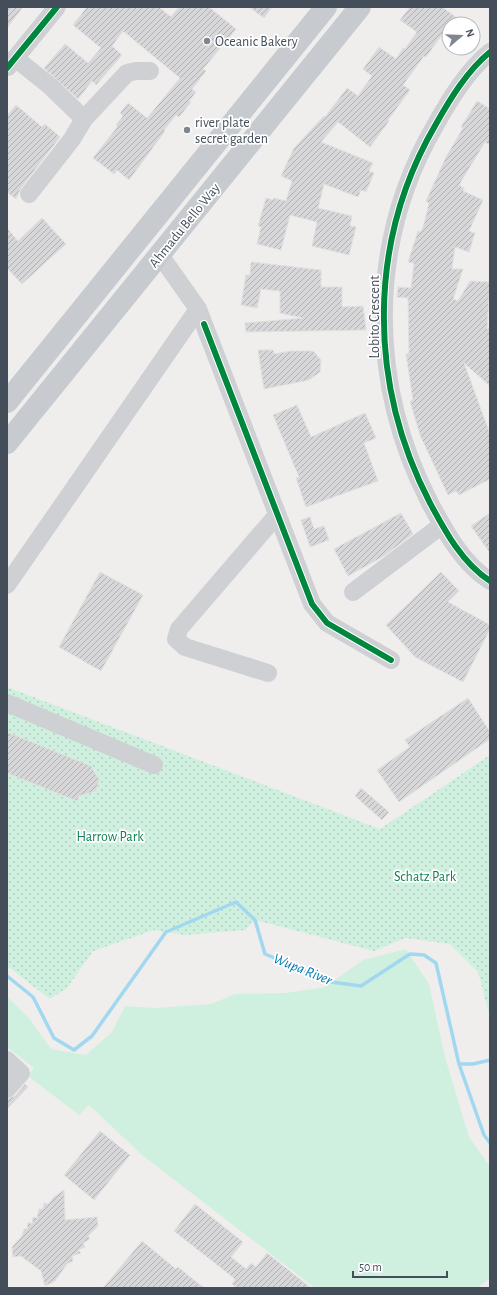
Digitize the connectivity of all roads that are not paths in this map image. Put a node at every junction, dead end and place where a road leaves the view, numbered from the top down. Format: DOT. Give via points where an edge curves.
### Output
graph roads {
  1 [pos="57,7"];
  2 [pos="326,7"];
  3 [pos="360,7"];
  4 [pos="490,52"];
  5 [pos="11,63"];
  6 [pos="150,71"];
  7 [pos="84,119"];
  8 [pos="29,194"];
  9 [pos="160,255"];
  10 [pos="201,317"];
  11 [pos="7,402"];
  12 [pos="7,443"];
  13 [pos="278,515"];
  14 [pos="442,525"];
  15 [pos="490,581"];
  16 [pos="7,584"];
  17 [pos="353,592"];
  18 [pos="391,660"];
  19 [pos="268,673"];
  20 [pos="7,703"];
  21 [pos="154,765"];
  22 [pos="7,1060"];
  23 [pos="7,1089"];
  1 -- 5 [label="street"];
  2 -- 11 [label="main road, Ahmadu Bello Way"];
  3 -- 9 [label="main road, Ahmadu Bello Way"];
  4 -- 14 [label="street, Lobito Crescent" via="449,101 424,145 406,187 392,231 385,270 385,359 396,413 409,456"];
  5 -- 7 [label="street" via="50,86"];
  6 -- 7 [label="street" via="127,73"];
  7 -- 8 [label="street" via="72,139"];
  9 -- 10 [label="street"];
  9 -- 12 [label="main road, Ahmadu Bello Way"];
  10 -- 13 [label="street"];
  10 -- 16 [label="street"];
  13 -- 18 [label="street" via="312,604 328,623"];
  13 -- 19 [label="street" via="179,629 176,638 185,647"];
  14 -- 15 [label="street, Lobito Crescent" via="462,555"];
  14 -- 17 [label="street"];
  20 -- 21 [label="street"];
  22 -- 23 [label="street" via="21,1073"];
}
